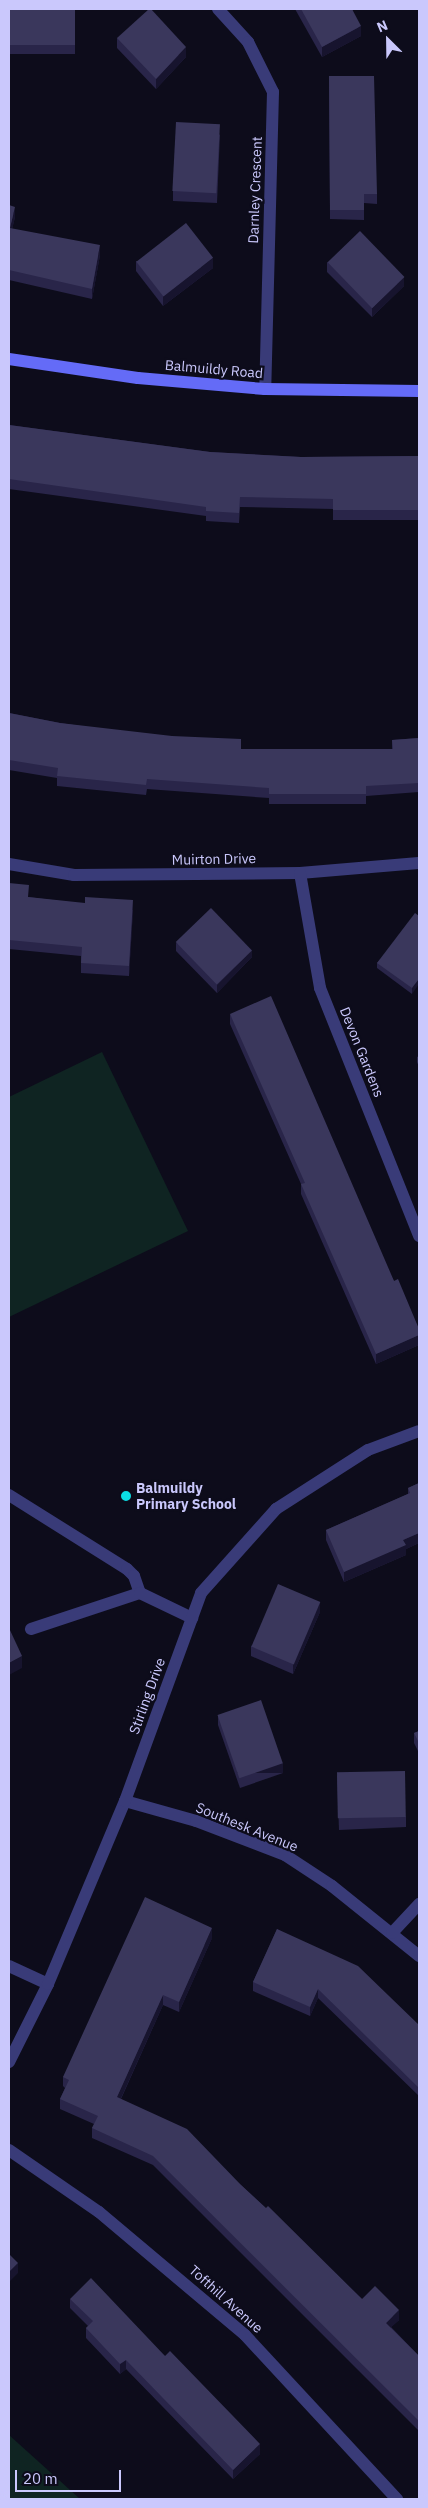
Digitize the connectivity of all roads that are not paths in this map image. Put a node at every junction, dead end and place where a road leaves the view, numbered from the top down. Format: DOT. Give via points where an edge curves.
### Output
graph roads {
  1 [pos="218,9"];
  2 [pos="9,359"];
  3 [pos="265,388"];
  4 [pos="419,391"];
  5 [pos="419,863"];
  6 [pos="9,864"];
  7 [pos="300,873"];
  8 [pos="419,1236"];
  9 [pos="419,1431"];
  10 [pos="9,1495"];
  11 [pos="140,1593"];
  12 [pos="192,1618"];
  13 [pos="31,1629"];
  14 [pos="125,1801"];
  15 [pos="419,1904"];
  16 [pos="392,1933"];
  17 [pos="419,1956"];
  18 [pos="9,1966"];
  19 [pos="48,1984"];
  20 [pos="9,2062"];
  21 [pos="9,2150"];
  22 [pos="397,2499"];
  1 -- 3 [label="street, Darnley Crescent" via="248,42 273,92"];
  2 -- 3 [label="street, Balmuildy Road" via="138,378"];
  3 -- 4 [label="street, Balmuildy Road"];
  5 -- 7 [label="street, Muirton Drive"];
  6 -- 7 [label="street, Muirton Drive" via="74,875"];
  7 -- 8 [label="street, Devon Gardens" via="320,988"];
  9 -- 12 [label="street, Stirling Drive" via="368,1450 276,1509 201,1593"];
  10 -- 11 [label="street" via="127,1569 134,1576"];
  11 -- 12 [label="street"];
  11 -- 13 [label="street"];
  12 -- 14 [label="street, Stirling Drive"];
  14 -- 16 [label="street, Southesk Avenue" via="196,1821 285,1855 332,1886"];
  14 -- 19 [label="street, Stirling Drive"];
  15 -- 16 [label="street"];
  16 -- 17 [label="street, Southesk Avenue"];
  18 -- 19 [label="street"];
  19 -- 20 [label="street, Stirling Drive"];
  21 -- 22 [label="street, Tofthill Avenue" via="99,2212 245,2335"];
}
